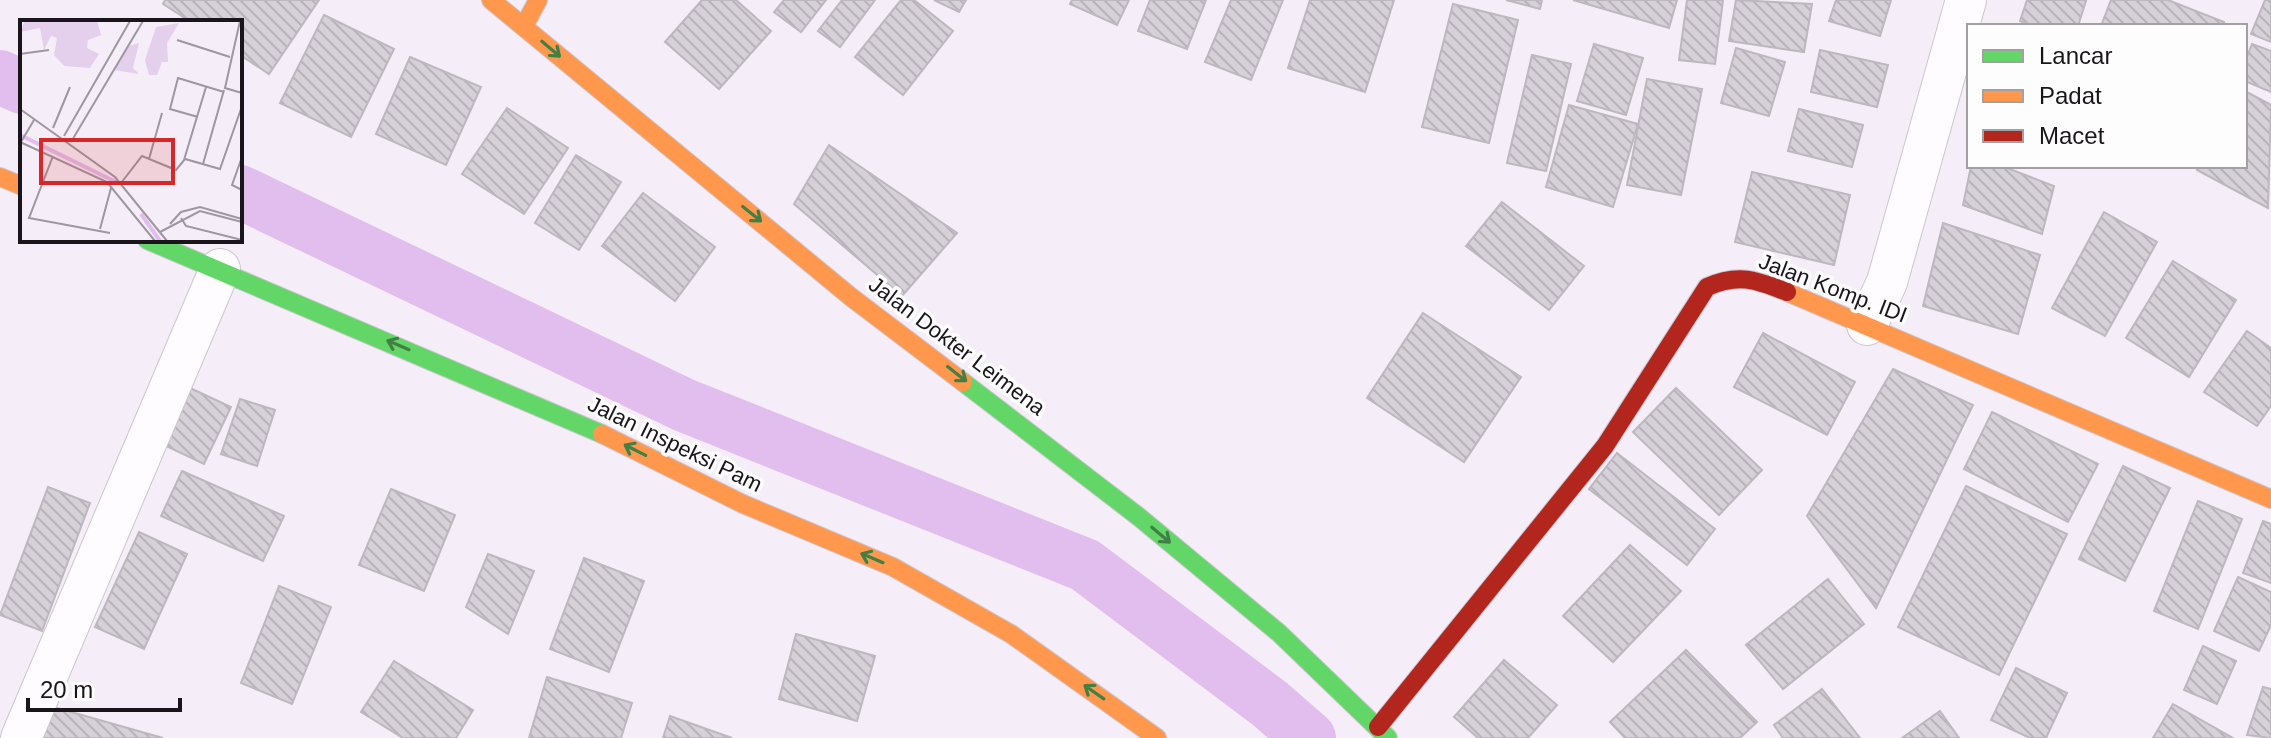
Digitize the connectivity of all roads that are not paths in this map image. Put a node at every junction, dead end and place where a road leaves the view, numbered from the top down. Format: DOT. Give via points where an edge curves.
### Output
graph roads {
  1 [pos="491,0"];
  2 [pos="538,0"];
  3 [pos="1966,0"];
  4 [pos="524,26"];
  5 [pos="0,177"];
  6 [pos="20,185"];
  7 [pos="152,242"];
  8 [pos="220,269"];
  9 [pos="1867,325"];
  10 [pos="2271,499"];
  11 [pos="1383,733"];
  12 [pos="21,738"];
  13 [pos="1157,738"];
  1 -- 4 [label="main road, Jalan Dokter Leimena"];
  2 -- 4 [label="main road"];
  3 -- 9 [label="street" via="1887,282"];
  4 -- 11 [label="main road, Jalan Dokter Leimena, one-way" via="851,297 1151,526 1279,633"];
  5 -- 6 [label="main road"];
  7 -- 8 [label="main road, Jalan Inspeksi Pam"];
  8 -- 12 [label="street"];
  13 -- 8 [label="main road, Jalan Inspeksi Pam, one-way" via="1011,634 893,567 743,504 612,438"];
  9 -- 10 [label="main road, Jalan Komp. IDI"];
  9 -- 11 [label="main road, Jalan Komp. IDI" via="1761,282 1730,277 1707,287 1605,446"];
}
